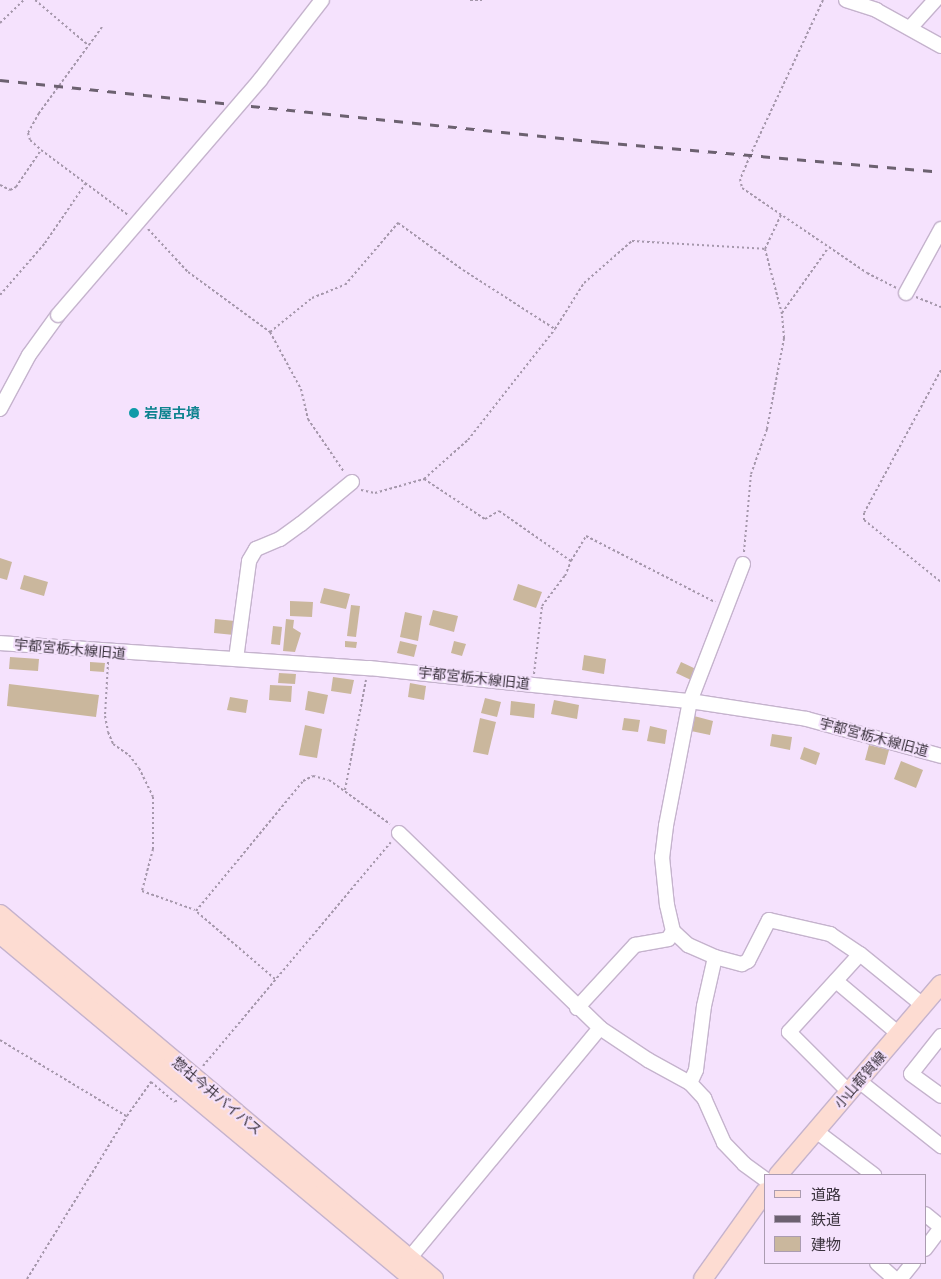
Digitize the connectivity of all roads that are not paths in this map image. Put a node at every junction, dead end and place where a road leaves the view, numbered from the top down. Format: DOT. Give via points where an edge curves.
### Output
graph roads {
  1 [pos="322,0"];
  2 [pos="846,0"];
  3 [pos="935,0"];
  4 [pos="910,28"];
  5 [pos="941,46"];
  6 [pos="941,229"];
  7 [pos="906,293"];
  8 [pos="0,409"];
  9 [pos="352,482"];
  10 [pos="743,564"];
  11 [pos="0,643"];
  12 [pos="236,659"];
  13 [pos="690,701"];
  14 [pos="941,756"];
  15 [pos="399,833"];
  16 [pos="0,914"];
  17 [pos="673,931"];
  18 [pos="0,934"];
  19 [pos="860,954"];
  20 [pos="715,957"];
  21 [pos="836,981"];
  22 [pos="941,984"];
  23 [pos="924,1006"];
  24 [pos="577,1008"];
  25 [pos="600,1028"];
  26 [pos="899,1034"];
  27 [pos="941,1036"];
  28 [pos="190,1083"];
  29 [pos="690,1083"];
  30 [pos="854,1087"];
  31 [pos="941,1096"];
  32 [pos="816,1130"];
  33 [pos="941,1146"];
  34 [pos="779,1174"];
  35 [pos="873,1174"];
  36 [pos="764,1178"];
  37 [pos="764,1193"];
  38 [pos="926,1215"];
  39 [pos="941,1228"];
  40 [pos="926,1247"];
  41 [pos="878,1264"];
  42 [pos="912,1264"];
  43 [pos="408,1269"];
  44 [pos="434,1279"];
  45 [pos="703,1279"];
  46 [pos="895,1279"];
  47 [pos="900,1279"];
  1 -- 8 [label="street, bridge" via="266,73 58,315 29,355"];
  2 -- 4 [label="street" via="876,10"];
  3 -- 4 [label="street"];
  4 -- 5 [label="street"];
  6 -- 7 [label="street"];
  9 -- 12 [label="street" via="280,539 256,548 249,561"];
  10 -- 13 [label="street"];
  11 -- 12 [label="street, 宇都宮栃木線旧道"];
  12 -- 13 [label="street, 宇都宮栃木線旧道" via="369,668"];
  13 -- 14 [label="street, 宇都宮栃木線旧道" via="806,718"];
  13 -- 17 [label="street" via="662,856"];
  15 -- 24 [label="street"];
  16 -- 28 [label="main road, 惣社今井バイパス"];
  17 -- 20 [label="street" via="688,945"];
  17 -- 24 [label="street" via="668,939 635,945"];
  18 -- 28 [label="main road, 惣社今井バイパス"];
  19 -- 20 [label="street" via="830,934 769,920 748,961 742,964"];
  19 -- 21 [label="street"];
  19 -- 23 [label="street"];
  20 -- 29 [label="street" via="704,1006 696,1070"];
  21 -- 26 [label="street"];
  21 -- 30 [label="street" via="790,1032"];
  22 -- 23 [label="main road, 小山都賀線"];
  23 -- 26 [label="main road, 小山都賀線"];
  24 -- 25 [label="street"];
  25 -- 29 [label="street"];
  25 -- 43 [label="street"];
  26 -- 30 [label="main road, 小山都賀線"];
  27 -- 31 [label="street" via="911,1074"];
  28 -- 43 [label="main road, 惣社今井バイパス"];
  29 -- 36 [label="street" via="704,1098 724,1143 744,1164"];
  30 -- 32 [label="main road, 小山都賀線"];
  30 -- 33 [label="street"];
  32 -- 34 [label="main road, 小山都賀線"];
  32 -- 35 [label="street"];
  37 -- 45 [label="main road"];
  38 -- 39 [label="street"];
  39 -- 40 [label="street"];
  41 -- 46 [label="street"];
  42 -- 47 [label="street"];
  43 -- 44 [label="main road, 惣社今井バイパス"];
}
